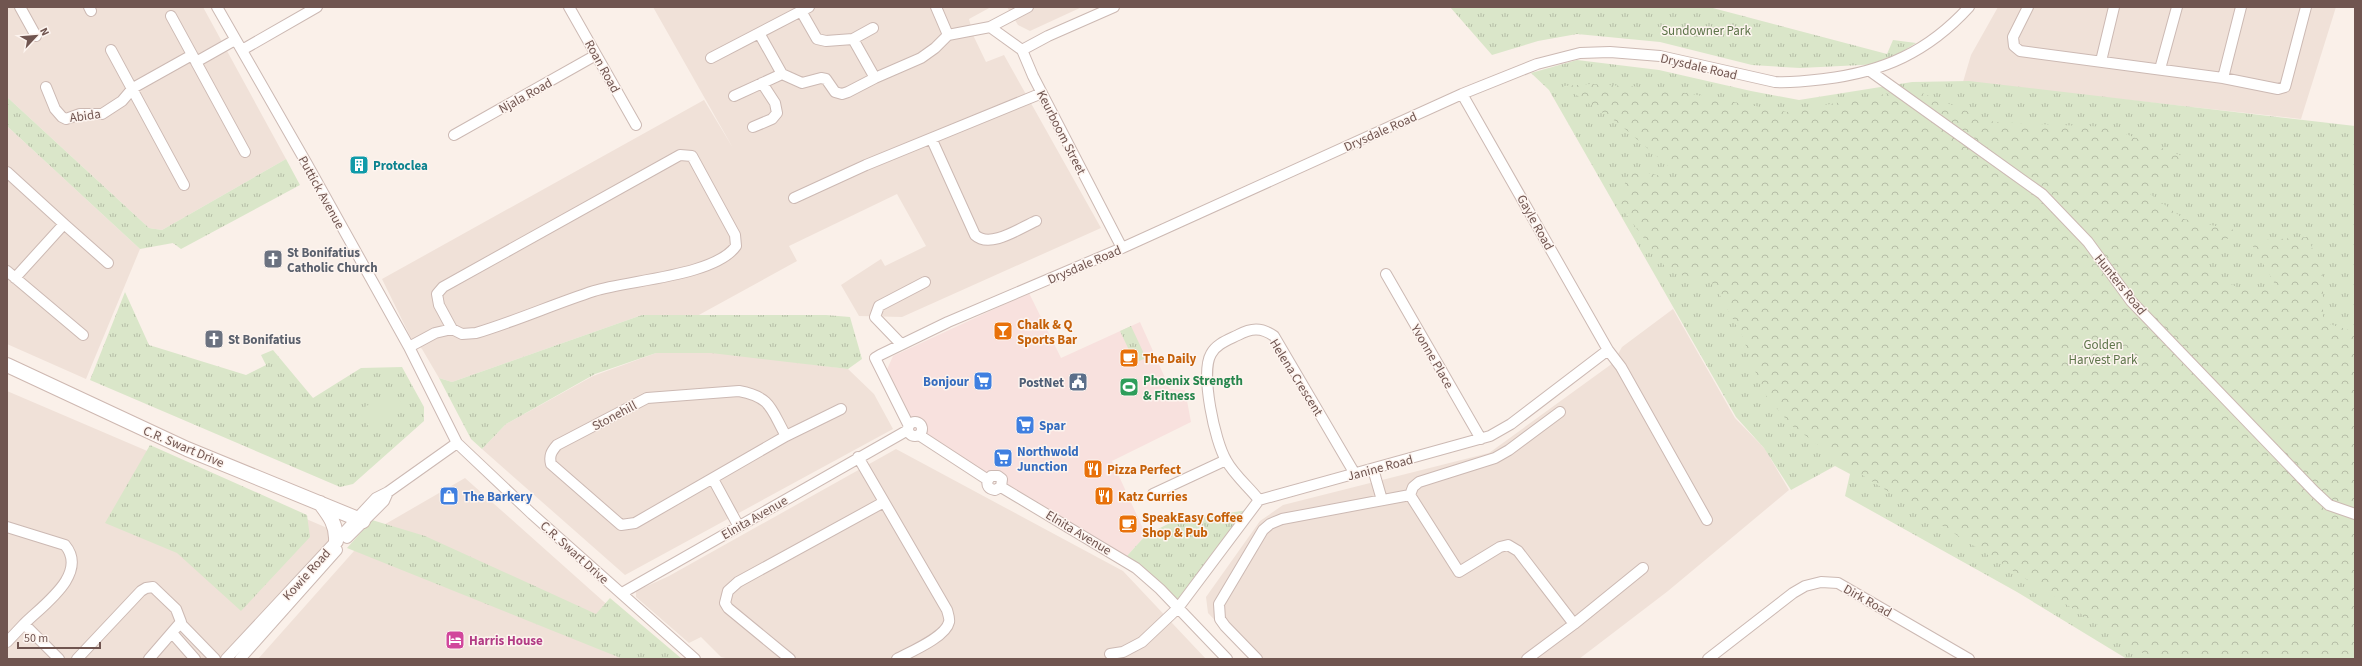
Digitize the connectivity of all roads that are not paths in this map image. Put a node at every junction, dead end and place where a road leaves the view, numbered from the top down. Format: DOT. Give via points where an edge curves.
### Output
graph roads {
  1 [pos="20,7"];
  2 [pos="216,7"];
  3 [pos="318,7"];
  4 [pos="570,7"];
  5 [pos="936,7"];
  6 [pos="1028,7"];
  7 [pos="1114,7"];
  8 [pos="1969,7"];
  9 [pos="2028,7"];
  10 [pos="2114,7"];
  11 [pos="2177,7"];
  12 [pos="2241,7"];
  13 [pos="2306,7"];
  14 [pos="805,9"];
  15 [pos="171,16"];
  16 [pos="990,26"];
  17 [pos="873,28"];
  18 [pos="759,33"];
  19 [pos="948,35"];
  20 [pos="36,36"];
  21 [pos="853,39"];
  22 [pos="235,40"];
  23 [pos="111,50"];
  24 [pos="242,50"];
  25 [pos="1022,50"];
  26 [pos="596,55"];
  27 [pos="194,58"];
  28 [pos="711,58"];
  29 [pos="2101,61"];
  30 [pos="2160,69"];
  31 [pos="1870,71"];
  32 [pos="782,74"];
  33 [pos="875,78"];
  34 [pos="2223,78"];
  35 [pos="762,83"];
  36 [pos="46,86"];
  37 [pos="133,88"];
  38 [pos="1042,93"];
  39 [pos="1462,94"];
  40 [pos="734,96"];
  41 [pos="636,125"];
  42 [pos="753,127"];
  43 [pos="454,135"];
  44 [pos="932,140"];
  45 [pos="245,152"];
  46 [pos="7,172"];
  47 [pos="184,185"];
  48 [pos="794,198"];
  49 [pos="1036,221"];
  50 [pos="64,224"];
  51 [pos="1122,248"];
  52 [pos="108,263"];
  53 [pos="7,271"];
  54 [pos="1386,274"];
  55 [pos="15,278"];
  56 [pos="925,282"];
  57 [pos="452,329"];
  58 [pos="83,335"];
  59 [pos="901,344"];
  60 [pos="409,347"];
  61 [pos="1608,350"];
  62 [pos="7,365"];
  63 [pos="841,410"];
  64 [pos="1560,412"];
  65 [pos="909,428"];
  66 [pos="786,436"];
  67 [pos="1481,439"];
  68 [pos="457,443"];
  69 [pos="858,457"];
  70 [pos="1226,460"];
  71 [pos="1373,469"];
  72 [pos="1354,474"];
  73 [pos="713,480"];
  74 [pos="1153,494"];
  75 [pos="1410,495"];
  76 [pos="1259,500"];
  77 [pos="1382,500"];
  78 [pos="884,502"];
  79 [pos="320,503"];
  80 [pos="2355,514"];
  81 [pos="360,519"];
  82 [pos="1707,520"];
  83 [pos="738,525"];
  84 [pos="7,527"];
  85 [pos="336,541"];
  86 [pos="1643,568"];
  87 [pos="622,594"];
  88 [pos="1178,608"];
  89 [pos="24,624"];
  90 [pos="180,624"];
  91 [pos="1574,624"];
  92 [pos="173,634"];
  93 [pos="7,642"];
  94 [pos="1110,654"];
  95 [pos="59,659"];
  96 [pos="77,659"];
  97 [pos="149,659"];
  98 [pos="196,659"];
  99 [pos="215,659"];
  100 [pos="226,659"];
  101 [pos="240,659"];
  102 [pos="695,659"];
  103 [pos="790,659"];
  104 [pos="897,659"];
  105 [pos="1227,659"];
  106 [pos="1257,659"];
  107 [pos="1527,659"];
  108 [pos="1708,659"];
  109 [pos="1969,659"];
  1 -- 20 [label="street"];
  2 -- 22 [label="street, Puttick Avenue"];
  3 -- 24 [label="street"];
  4 -- 26 [label="street, Roan Road"];
  5 -- 19 [label="street"];
  6 -- 16 [label="street"];
  7 -- 25 [label="street"];
  8 -- 31 [label="street, Drysdale Road" via="1937,37 1891,64"];
  9 -- 29 [label="street" via="2013,37 2016,49"];
  10 -- 29 [label="street"];
  11 -- 30 [label="street"];
  12 -- 34 [label="street"];
  13 -- 34 [label="street" via="2286,87 2273,88"];
  14 -- 18 [label="street"];
  14 -- 21 [label="street" via="817,39"];
  15 -- 27 [label="street"];
  16 -- 19 [label="street"];
  16 -- 25 [label="street, Keurboom Street"];
  17 -- 21 [label="street"];
  18 -- 28 [label="street"];
  18 -- 32 [label="street"];
  19 -- 33 [label="street" via="920,58"];
  21 -- 33 [label="street"];
  22 -- 24 [label="street, Puttick Avenue"];
  22 -- 27 [label="street, Abida"];
  23 -- 37 [label="street"];
  24 -- 60 [label="street, Puttick Avenue"];
  25 -- 38 [label="street, Keurboom Street"];
  26 -- 41 [label="street, Roan Road"];
  26 -- 43 [label="street, Njala Road"];
  27 -- 37 [label="street, Abida"];
  27 -- 45 [label="street"];
  29 -- 30 [label="street"];
  30 -- 34 [label="street"];
  31 -- 39 [label="street, Drysdale Road" via="1790,83 1759,80 1660,56 1610,52 1580,53 1537,64"];
  31 -- 80 [label="street, Hunters Road" via="2042,194 2088,242 2131,301 2309,486 2329,505"];
  32 -- 33 [label="street" via="802,83 826,79 838,94 848,92"];
  32 -- 35 [label="street"];
  35 -- 40 [label="street"];
  35 -- 42 [label="street" via="775,103 777,113 772,119"];
  36 -- 37 [label="street, Abida" via="55,109 66,118 80,114 102,114 122,101"];
  37 -- 47 [label="street"];
  38 -- 44 [label="street"];
  38 -- 51 [label="street, Keurboom Street"];
  39 -- 51 [label="street, Drysdale Road"];
  39 -- 61 [label="street, Gayle Road"];
  44 -- 48 [label="street" via="866,165"];
  44 -- 49 [label="street" via="975,235 984,240 997,238"];
  46 -- 50 [label="street"];
  50 -- 52 [label="street"];
  50 -- 55 [label="street"];
  51 -- 59 [label="street, Drysdale Road"];
  53 -- 55 [label="street"];
  54 -- 67 [label="street, Yvonne Place"];
  55 -- 58 [label="street"];
  56 -- 59 [label="street" via="876,310 875,317"];
  57 -- 57 [label="street" via="462,334 476,333 596,291 706,265 733,251 736,246 736,235 692,156 680,155 443,287 437,294 438,300"];
  57 -- 60 [label="street" via="435,333"];
  59 -- 65 [label="street, Drysdale Road" via="875,358"];
  60 -- 68 [label="street, Puttick Avenue"];
  61 -- 67 [label="street, Janine Road" via="1511,424"];
  61 -- 82 [label="street, Gayle Road" via="1621,366"];
  62 -- 79 [label="street, C.R. Swart Drive" via="187,448"];
  63 -- 66 [label="street"];
  64 -- 75 [label="street" via="1504,454 1419,482 1413,486"];
  65 -- 69 [label="street, Elnita Avenue"];
  65 -- 88 [label="street, Elnita Avenue" via="912,436 919,435 988,480 987,485 990,489 1001,487 1124,560 1150,579"];
  66 -- 73 [label="street, Stonehill"];
  66 -- 73 [label="street, Stonehill" via="766,400 751,393 740,391 662,396 632,404 557,445 549,458 553,468 621,525 639,521"];
  67 -- 71 [label="street, Janine Road"];
  68 -- 81 [label="street, Kowie Road" via="376,498"];
  68 -- 87 [label="street, C.R. Swart Drive"];
  69 -- 78 [label="street"];
  69 -- 83 [label="street, Elnita Avenue"];
  70 -- 72 [label="street, Helena Crescent" via="1210,411 1210,356 1219,344 1247,330 1257,329 1266,330 1274,336"];
  70 -- 74 [label="street"];
  70 -- 76 [label="street, Helena Crescent"];
  71 -- 72 [label="street, Janine Road"];
  71 -- 77 [label="street"];
  72 -- 76 [label="street, Janine Road"];
  73 -- 83 [label="street"];
  75 -- 77 [label="street"];
  75 -- 91 [label="street" via="1459,572 1500,547 1508,545 1518,551"];
  76 -- 88 [label="street"];
  77 -- 106 [label="street" via="1282,519 1270,524 1257,537 1221,598 1219,611 1224,626"];
  78 -- 103 [label="street" via="738,582 728,591 725,603 728,608"];
  78 -- 104 [label="street" via="947,610 949,622 940,634"];
  79 -- 81 [label="street, C.R. Swart Drive"];
  79 -- 85 [label="street" via="332,520 337,534"];
  81 -- 85 [label="street, Kowie Road"];
  81 -- 101 [label="street, Kowie Road"];
  83 -- 87 [label="street, Elnita Avenue"];
  84 -- 89 [label="street" via="65,545 71,558 72,568 65,583"];
  85 -- 100 [label="street, Kowie Road"];
  86 -- 91 [label="street"];
  87 -- 102 [label="street, C.R. Swart Drive"];
  88 -- 94 [label="street" via="1142,642 1123,652"];
  88 -- 105 [label="street, Elnita Avenue"];
  89 -- 93 [label="street"];
  89 -- 95 [label="street"];
  90 -- 92 [label="street"];
  90 -- 96 [label="street" via="181,618 176,609 162,594 153,587 146,588"];
  90 -- 99 [label="street"];
  91 -- 107 [label="street"];
  92 -- 97 [label="street"];
  92 -- 98 [label="street"];
  108 -- 109 [label="street, Dirk Road" via="1793,593 1805,586 1828,581 1853,590"];
}
